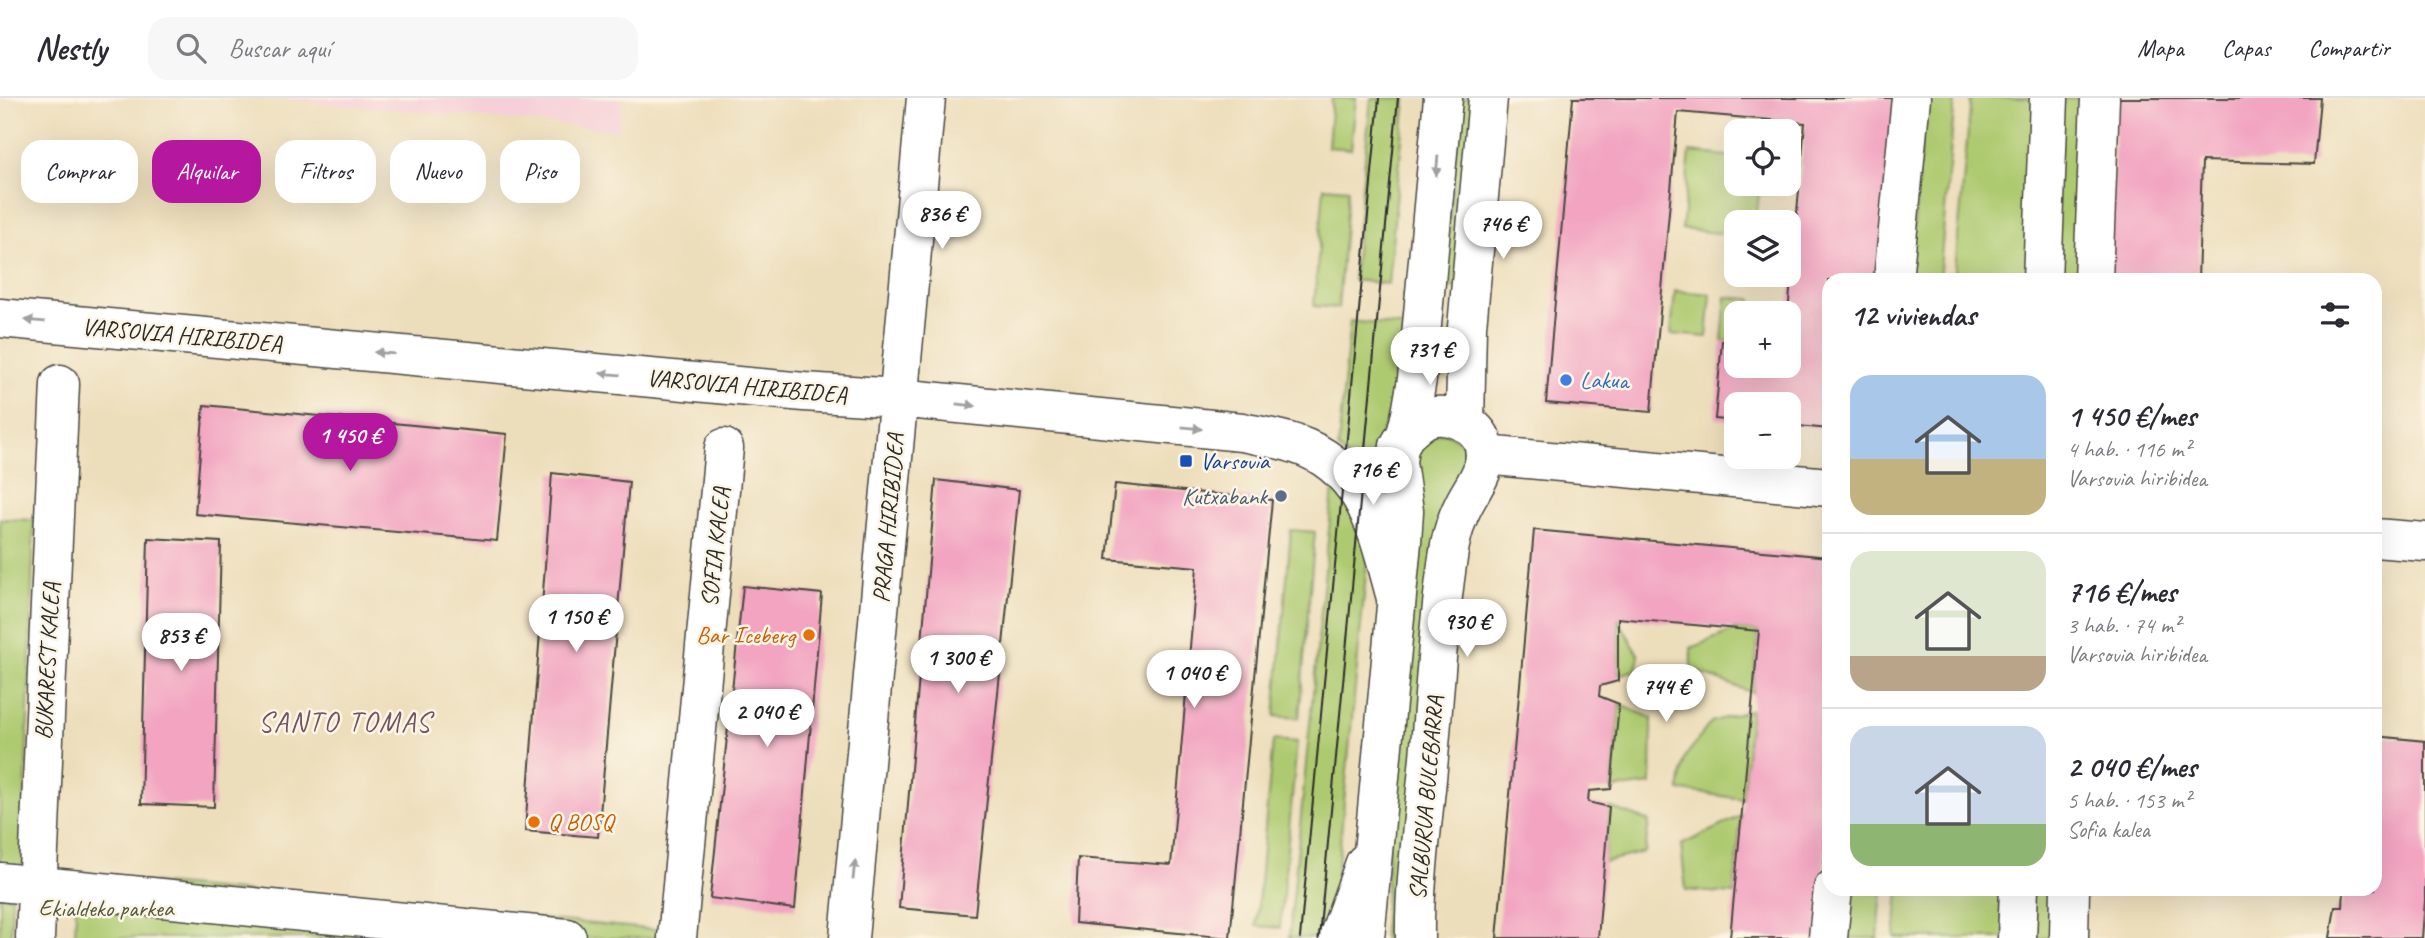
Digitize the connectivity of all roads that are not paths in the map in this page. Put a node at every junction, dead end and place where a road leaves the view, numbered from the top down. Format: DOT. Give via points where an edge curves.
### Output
graph roads {
  1 [pos="926,98"];
  2 [pos="1443,98"];
  3 [pos="1488,98"];
  4 [pos="1911,98"];
  5 [pos="2049,98"];
  6 [pos="2100,98"];
  7 [pos="1894,273"];
  8 [pos="2042,273"];
  9 [pos="2093,273"];
  10 [pos="0,318"];
  11 [pos="60,384"];
  12 [pos="898,398"];
  13 [pos="1465,423"];
  14 [pos="1406,434"];
  15 [pos="724,448"];
  16 [pos="1485,455"];
  17 [pos="1822,485"];
  18 [pos="2382,539"];
  19 [pos="2425,542"];
  20 [pos="1397,602"];
  21 [pos="1374,838"];
  22 [pos="18,884"];
  23 [pos="1832,896"];
  24 [pos="2019,896"];
  25 [pos="2070,896"];
  26 [pos="853,935"];
  27 [pos="35,938"];
  28 [pos="567,938"];
  29 [pos="677,938"];
  30 [pos="1338,938"];
  31 [pos="1365,938"];
  32 [pos="1416,938"];
  33 [pos="1828,938"];
  34 [pos="2017,938"];
  35 [pos="2068,938"];
  1 -- 12 [label="street, PRAGA HIRIBIDEA"];
  2 -- 14 [label="street, SALBURUA BULEBARRA, one-way" via="1417,379"];
  3 -- 13 [label="street" via="1467,327"];
  4 -- 7 [label="street"];
  5 -- 8 [label="street"];
  6 -- 9 [label="street"];
  12 -- 10 [label="street, VARSOVIA HIRIBIDEA, one-way"];
  11 -- 22 [label="street, BUKAREST KALEA"];
  12 -- 20 [label="street, VARSOVIA HIRIBIDEA, one-way" via="1242,432 1295,443 1328,460 1361,494 1375,523"];
  26 -- 12 [label="street, PRAGA HIRIBIDEA, one-way"];
  13 -- 14 [label="street" via="1452,417 1426,418"];
  13 -- 16 [label="street" via="1482,440"];
  14 -- 20 [label="street, SALBURUA BULEBARRA" via="1397,462 1404,511"];
  15 -- 29 [label="street, SOFIA KALEA"];
  16 -- 17 [label="street"];
  16 -- 32 [label="street, SALBURUA BULEBARRA" via="1483,472 1464,503 1451,542"];
  18 -- 19 [label="street"];
  20 -- 21 [label="street, SALBURUA BULEBARRA"];
  21 -- 30 [label="street"];
  21 -- 31 [label="street, SALBURUA BULEBARRA"];
  22 -- 27 [label="street, BUKAREST KALEA"];
  22 -- 28 [label="street"];
  23 -- 33 [label="street"];
  24 -- 34 [label="street"];
  25 -- 35 [label="street"];
}
